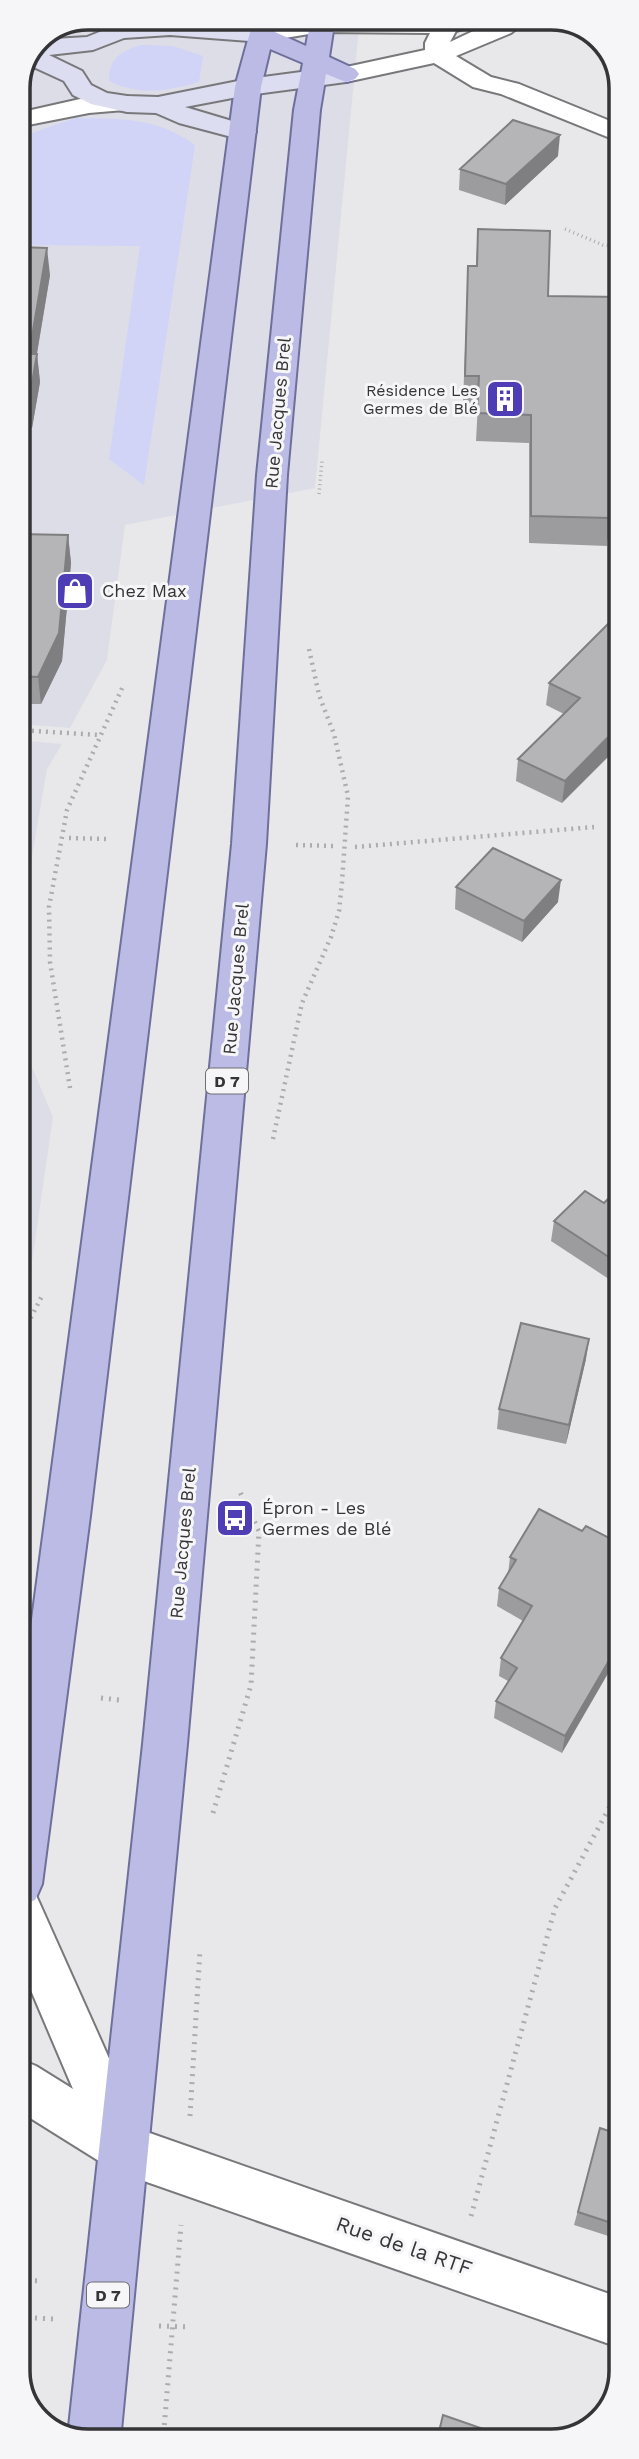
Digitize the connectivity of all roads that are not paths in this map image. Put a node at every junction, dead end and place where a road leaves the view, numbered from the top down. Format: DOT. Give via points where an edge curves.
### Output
graph roads {
  1 [pos="105,30"];
  2 [pos="262,30"];
  3 [pos="268,30"];
  4 [pos="320,30"];
  5 [pos="445,30"];
  6 [pos="494,30"];
  7 [pos="506,30"];
  8 [pos="93,43"];
  9 [pos="46,48"];
  10 [pos="437,53"];
  11 [pos="38,59"];
  12 [pos="314,68"];
  13 [pos="346,74"];
  14 [pos="73,76"];
  15 [pos="248,87"];
  16 [pos="510,89"];
  17 [pos="127,104"];
  18 [pos="158,104"];
  19 [pos="30,113"];
  20 [pos="30,119"];
  21 [pos="609,130"];
  22 [pos="243,132"];
  23 [pos="30,1803"];
  24 [pos="30,1934"];
  25 [pos="30,2090"];
  26 [pos="124,2149"];
  27 [pos="609,2319"];
  28 [pos="95,2429"];
  1 -- 8 [label="main road"];
  2 -- 15 [label="main road"];
  3 -- 12 [label="main road"];
  4 -- 12 [label="main road, Rue Jacques Brel / D 7"];
  5 -- 10 [label="street"];
  6 -- 10 [label="street"];
  7 -- 16 [label="street" via="494,50"];
  8 -- 9 [label="main road"];
  8 -- 14 [label="main road" via="79,54"];
  10 -- 13 [label="street"];
  10 -- 16 [label="street" via="482,82"];
  11 -- 14 [label="main road"];
  12 -- 13 [label="main road"];
  12 -- 15 [label="main road"];
  12 -- 26 [label="main road, Rue Jacques Brel / D 7" via="272,475 249,844"];
  14 -- 17 [label="main road" via="82,90"];
  14 -- 19 [label="street"];
  15 -- 18 [label="main road"];
  15 -- 22 [label="main road"];
  16 -- 21 [label="street"];
  17 -- 18 [label="main road"];
  17 -- 20 [label="street" via="89,105"];
  18 -- 22 [label="main road" via="188,118"];
  22 -- 23 [label="main road"];
  24 -- 26 [label="street"];
  25 -- 26 [label="street, Rue de la RTF"];
  26 -- 27 [label="street, Rue de la RTF"];
  26 -- 28 [label="main road, D 7"];
}
